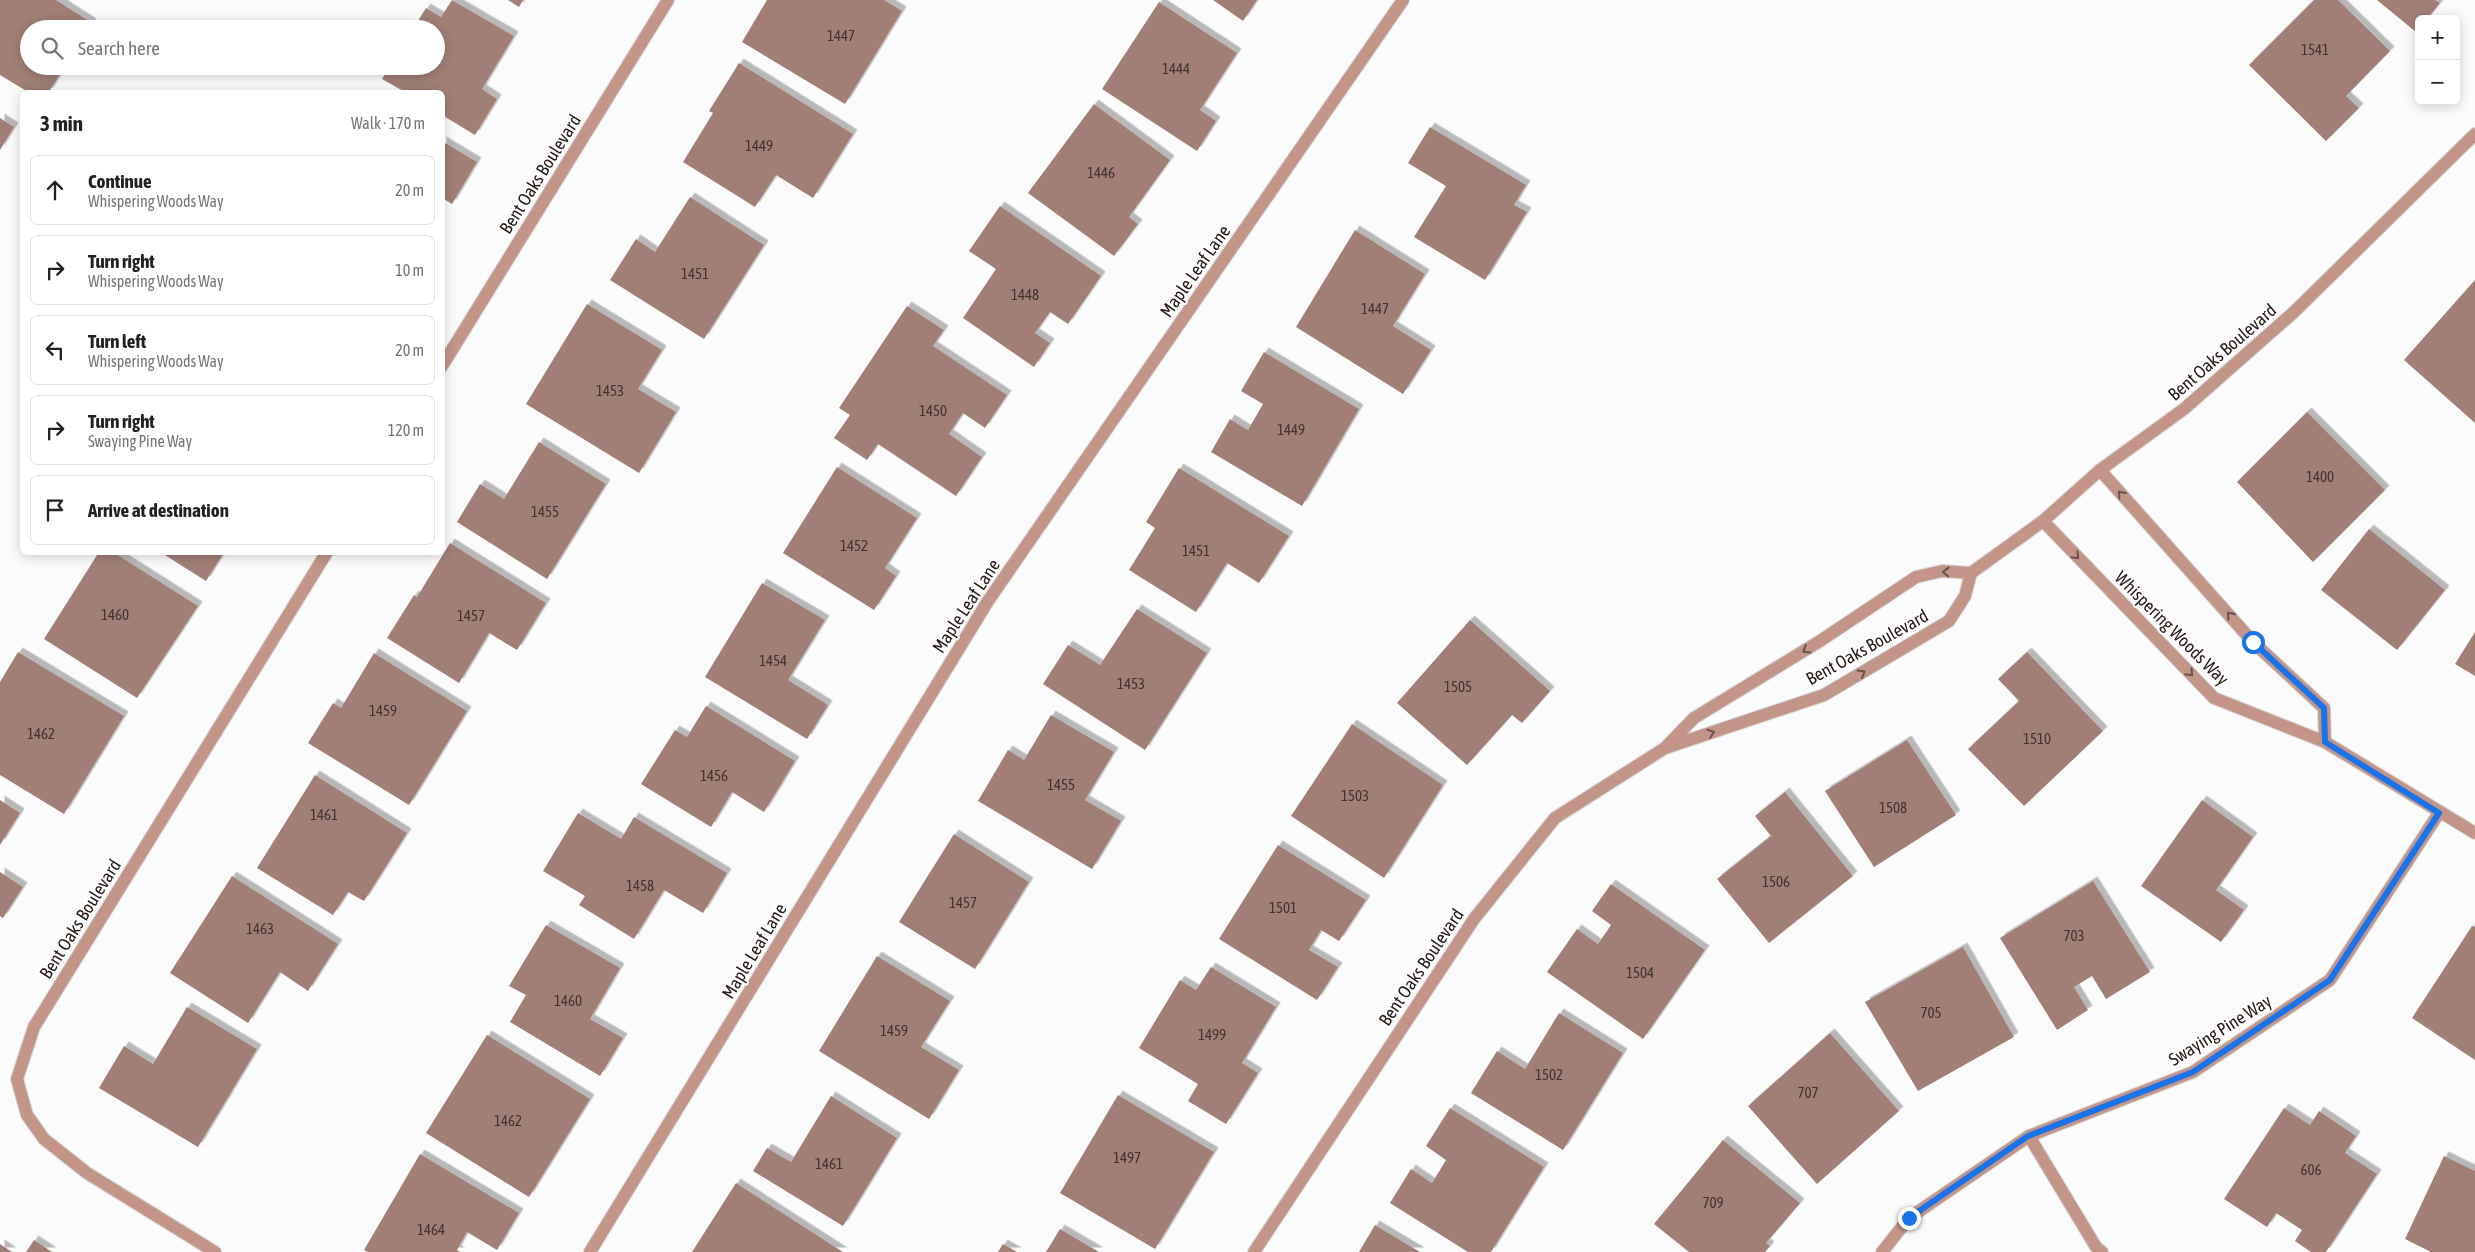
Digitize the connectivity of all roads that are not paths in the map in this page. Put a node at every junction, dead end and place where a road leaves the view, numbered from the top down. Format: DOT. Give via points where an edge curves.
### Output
graph roads {
  1 [pos="668,0"];
  2 [pos="1404,0"];
  3 [pos="2475,134"];
  4 [pos="445,361"];
  5 [pos="2100,470"];
  6 [pos="2042,521"];
  7 [pos="325,555"];
  8 [pos="1971,573"];
  9 [pos="2325,742"];
  10 [pos="1665,748"];
  11 [pos="2439,813"];
  12 [pos="2475,833"];
  13 [pos="2028,1136"];
  14 [pos="215,1252"];
  15 [pos="590,1252"];
  16 [pos="1254,1252"];
  17 [pos="1882,1252"];
  18 [pos="2102,1252"];
  1 -- 4 [label="street, Bent Oaks Boulevard"];
  2 -- 15 [label="street, Maple Leaf Lane" via="988,601"];
  3 -- 5 [label="street, Bent Oaks Boulevard" via="2294,312 2184,409"];
  5 -- 6 [label="street, Bent Oaks Boulevard"];
  9 -- 5 [label="street, one-way" via="2324,708 2253,642"];
  6 -- 8 [label="street, Bent Oaks Boulevard"];
  6 -- 9 [label="street, Whispering Woods Way, one-way" via="2214,698"];
  7 -- 14 [label="street, Bent Oaks Boulevard" via="34,1027 17,1079 27,1115 44,1139 87,1173"];
  8 -- 10 [label="street, Bent Oaks Boulevard, one-way" via="1942,570 1916,577 1820,641 1694,718"];
  10 -- 8 [label="street, Bent Oaks Boulevard, one-way" via="1824,695 1949,621 1966,596"];
  9 -- 11 [label="street, Whispering Woods Way"];
  10 -- 16 [label="street, Bent Oaks Boulevard" via="1555,818 1474,919"];
  11 -- 12 [label="street, Whispering Woods Way"];
  11 -- 13 [label="street, Swaying Pine Way" via="2330,980 2193,1072"];
  13 -- 17 [label="street, Swaying Pine Way" via="1909,1218"];
  13 -- 18 [label="street"];
}
